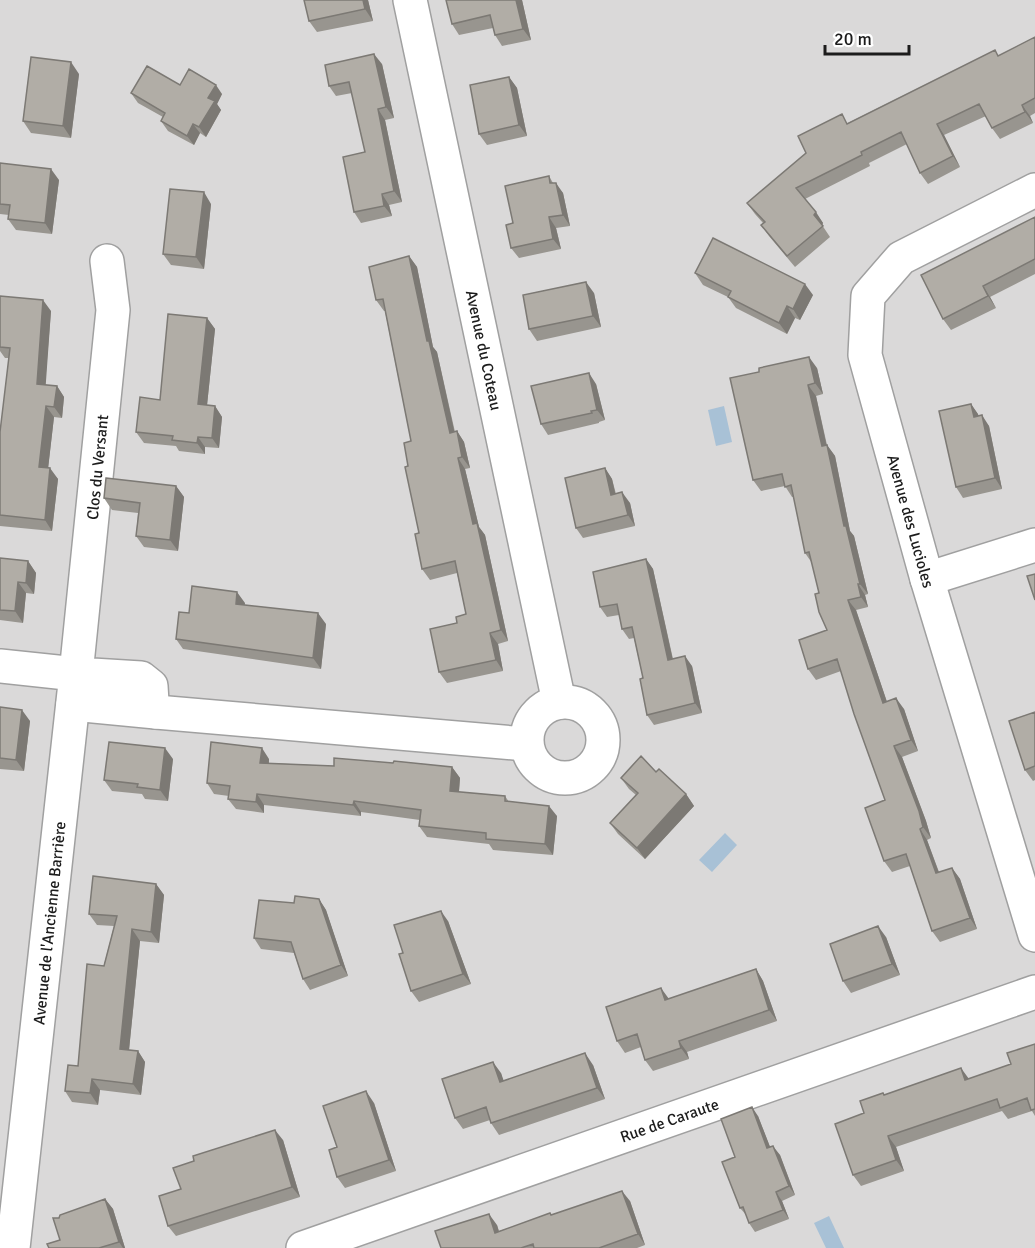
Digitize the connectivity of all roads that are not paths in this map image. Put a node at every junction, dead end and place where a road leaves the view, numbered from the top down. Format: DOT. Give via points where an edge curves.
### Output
graph roads {
  1 [pos="410,0"];
  2 [pos="1035,190"];
  3 [pos="107,261"];
  4 [pos="1035,545"];
  5 [pos="927,579"];
  6 [pos="0,666"];
  7 [pos="75,689"];
  8 [pos="559,702"];
  9 [pos="525,744"];
  10 [pos="1035,935"];
  11 [pos="1035,992"];
  12 [pos="13,1248"];
  13 [pos="303,1248"];
  1 -- 8 [label="street, Avenue du Coteau"];
  2 -- 5 [label="street, Avenue des Lucioles" via="902,258 868,296 865,355"];
  3 -- 7 [label="street, Clos du Versant" via="113,310"];
  4 -- 5 [label="street"];
  5 -- 10 [label="street, Avenue des Lucioles"];
  6 -- 7 [label="street"];
  7 -- 9 [label="street" via="141,678 151,686 156,712"];
  7 -- 12 [label="street, Avenue de l'Ancienne Barrière"];
  8 -- 9 [label="street" via="541,709 529,725"];
  8 -- 9 [label="street" via="577,704 593,713 598,721 603,748 596,765 581,776 562,780 545,774 531,761"];
  11 -- 13 [label="street, Rue de Caraute"];
}
